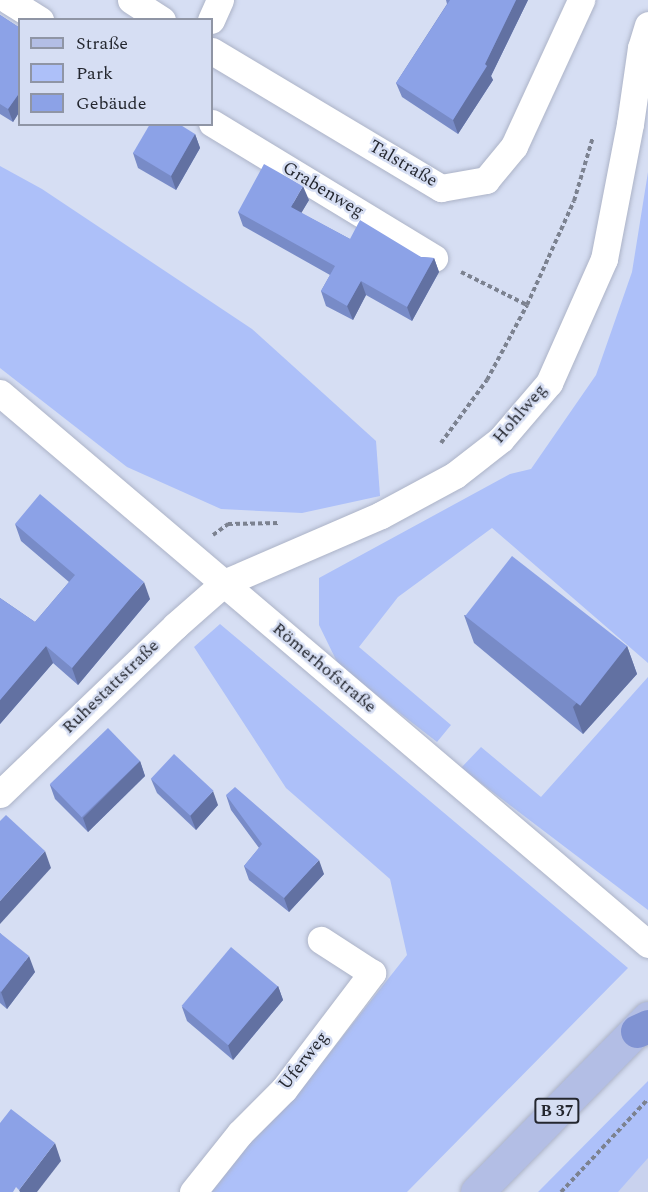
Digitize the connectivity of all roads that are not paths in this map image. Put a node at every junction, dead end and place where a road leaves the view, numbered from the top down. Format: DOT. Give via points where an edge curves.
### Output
graph roads {
  1 [pos="8,0"];
  2 [pos="131,0"];
  3 [pos="220,0"];
  4 [pos="581,0"];
  5 [pos="37,18"];
  6 [pos="159,18"];
  7 [pos="212,18"];
  8 [pos="648,25"];
  9 [pos="213,52"];
  10 [pos="213,124"];
  11 [pos="434,258"];
  12 [pos="0,393"];
  13 [pos="224,583"];
  14 [pos="0,794"];
  15 [pos="321,940"];
  16 [pos="648,944"];
  17 [pos="644,1025"];
  18 [pos="193,1192"];
  19 [pos="477,1192"];
  1 -- 5 [label="street"];
  2 -- 6 [label="street"];
  3 -- 7 [label="street"];
  4 -- 9 [label="street, Talstraße" via="514,146 486,180 441,188"];
  8 -- 13 [label="street, Hohlweg" via="604,260 549,383 501,439 455,475 381,515"];
  10 -- 11 [label="street, Grabenweg"];
  12 -- 13 [label="street, Römerhofstraße"];
  13 -- 14 [label="street, Ruhestattstraße"];
  13 -- 16 [label="street, Römerhofstraße"];
  15 -- 18 [label="street, Uferweg" via="372,973 284,1089 240,1133"];
  17 -- 19 [label="main road, B 37"];
}
